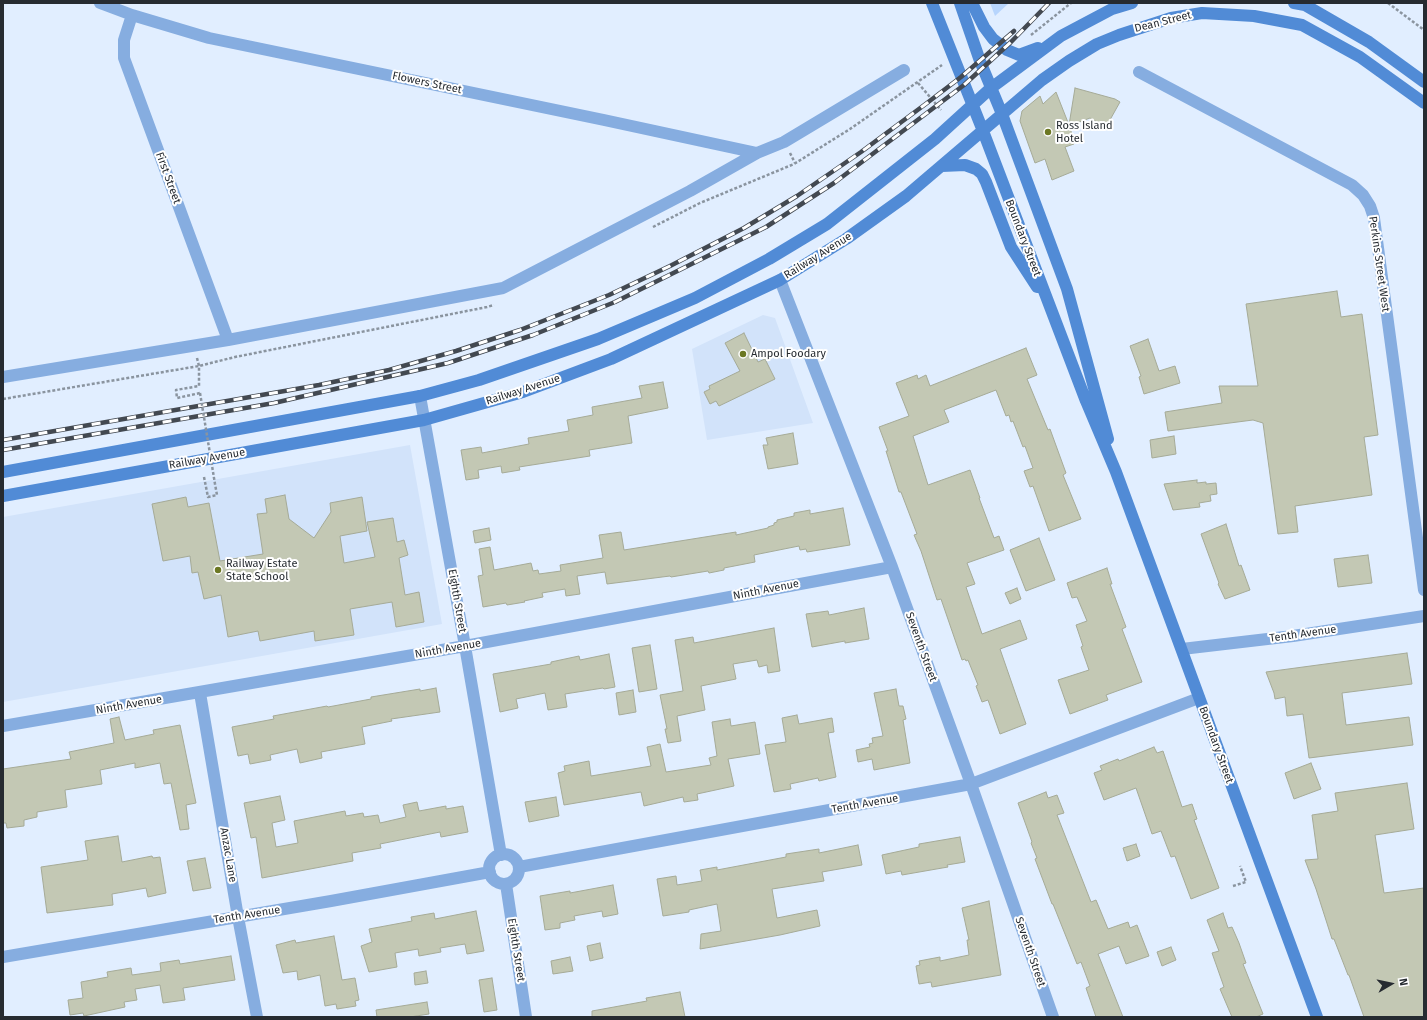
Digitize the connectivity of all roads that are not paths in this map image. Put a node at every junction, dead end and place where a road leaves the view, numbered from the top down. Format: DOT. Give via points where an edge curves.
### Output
graph roads {
  1 [pos="100,3"];
  2 [pos="932,3"];
  3 [pos="960,3"];
  4 [pos="972,3"];
  5 [pos="1132,3"];
  6 [pos="1294,3"];
  7 [pos="132,15"];
  8 [pos="1052,42"];
  9 [pos="904,70"];
  10 [pos="1139,72"];
  11 [pos="1424,82"];
  12 [pos="992,88"];
  13 [pos="1424,103"];
  14 [pos="972,105"];
  15 [pos="1002,114"];
  16 [pos="983,131"];
  17 [pos="757,153"];
  18 [pos="942,166"];
  19 [pos="780,280"];
  20 [pos="1050,309"];
  21 [pos="228,340"];
  22 [pos="3,377"];
  23 [pos="420,396"];
  24 [pos="424,420"];
  25 [pos="3,472"];
  26 [pos="1116,472"];
  27 [pos="3,496"];
  28 [pos="892,567"];
  29 [pos="1424,590"];
  30 [pos="1424,616"];
  31 [pos="465,646"];
  32 [pos="1182,649"];
  33 [pos="200,693"];
  34 [pos="1198,698"];
  35 [pos="3,726"];
  36 [pos="971,784"];
  37 [pos="502,855"];
  38 [pos="519,867"];
  39 [pos="490,872"];
  40 [pos="506,884"];
  41 [pos="238,916"];
  42 [pos="3,957"];
  43 [pos="257,1017"];
  44 [pos="526,1017"];
  45 [pos="1053,1017"];
  46 [pos="1317,1017"];
  1 -- 7 [label="street, Flowers Street"];
  2 -- 14 [label="main road, Boundary Street"];
  3 -- 12 [label="main road, Boundary Street"];
  4 -- 8 [label="main road" via="984,27 993,39 1007,50 1019,55"];
  5 -- 8 [label="main road" via="1112,9"];
  6 -- 11 [label="main road" via="1305,5 1369,42"];
  7 -- 17 [label="street, Flowers Street" via="209,38"];
  7 -- 21 [label="street, First Street" via="124,40 124,58"];
  8 -- 12 [label="main road"];
  9 -- 17 [label="street" via="784,142"];
  10 -- 29 [label="street, Perkins Street West" via="1352,185 1370,206 1374,218"];
  12 -- 14 [label="main road"];
  12 -- 15 [label="main road, Boundary Street"];
  13 -- 15 [label="main road, Dean Street" via="1360,57 1302,25 1254,16 1202,13 1171,18 1097,44 1042,80"];
  14 -- 16 [label="main road, Boundary Street"];
  14 -- 23 [label="main road, Railway Avenue" via="935,139 833,219 769,259 695,298 598,339 479,380"];
  15 -- 16 [label="main road, Dean Street"];
  15 -- 26 [label="main road, Boundary Street" via="1068,289"];
  16 -- 18 [label="main road, Railway Avenue"];
  16 -- 20 [label="main road, Boundary Street"];
  17 -- 21 [label="street" via="690,191 502,288"];
  18 -- 19 [label="main road, Railway Avenue" via="906,196 846,239"];
  18 -- 20 [label="main road" via="965,165 982,174 1011,247"];
  19 -- 24 [label="main road, Railway Avenue" via="611,359 523,392"];
  19 -- 28 [label="street, Seventh Street"];
  20 -- 26 [label="main road, Boundary Street"];
  21 -- 22 [label="street"];
  23 -- 24 [label="street, Eighth Street"];
  23 -- 25 [label="main road, Railway Avenue"];
  24 -- 27 [label="main road, Railway Avenue"];
  24 -- 31 [label="street, Eighth Street"];
  26 -- 32 [label="main road, Boundary Street"];
  28 -- 31 [label="street, Ninth Avenue"];
  28 -- 36 [label="street, Seventh Street"];
  30 -- 32 [label="street, Tenth Avenue" via="1293,636"];
  31 -- 33 [label="street, Ninth Avenue"];
  31 -- 37 [label="street, Eighth Street"];
  32 -- 34 [label="main road, Boundary Street"];
  33 -- 35 [label="street, Ninth Avenue"];
  33 -- 41 [label="street, Anzac Lane"];
  34 -- 36 [label="street, Tenth Avenue"];
  34 -- 46 [label="main road, Boundary Street"];
  36 -- 38 [label="street, Tenth Avenue"];
  36 -- 45 [label="street, Seventh Street"];
  37 -- 38 [label="street" via="511,856"];
  37 -- 39 [label="street" via="491,863"];
  38 -- 40 [label="street" via="516,878"];
  39 -- 40 [label="street" via="498,882"];
  39 -- 41 [label="street, Tenth Avenue"];
  40 -- 44 [label="street, Eighth Street"];
  41 -- 42 [label="street, Tenth Avenue"];
  41 -- 43 [label="street, Anzac Lane"];
}
